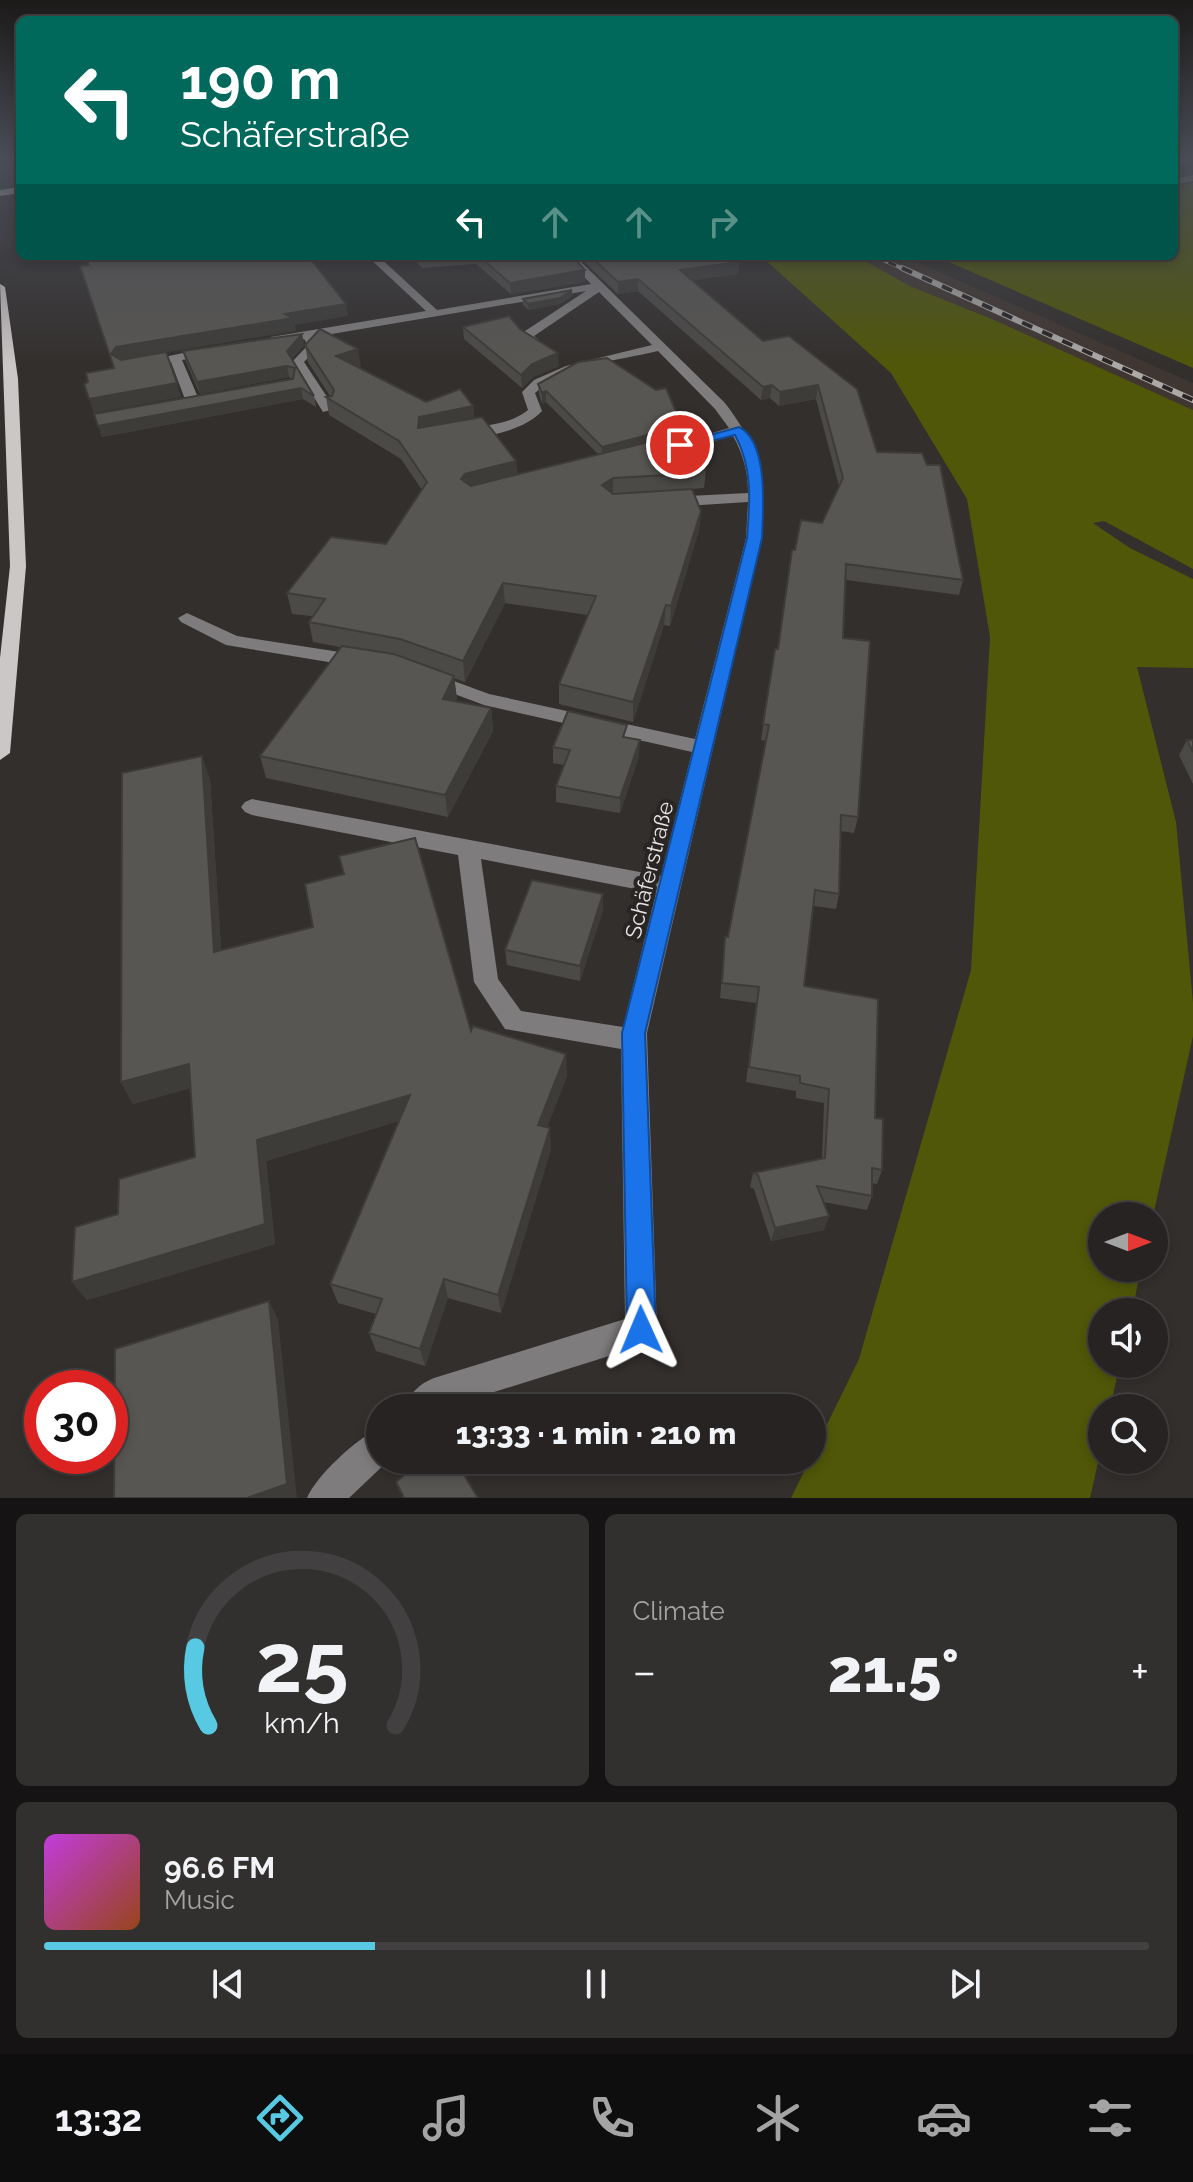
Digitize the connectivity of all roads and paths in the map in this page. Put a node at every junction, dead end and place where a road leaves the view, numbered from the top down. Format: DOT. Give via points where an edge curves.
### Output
graph roads {
  1 [pos="376,260"];
  2 [pos="573,260"];
  3 [pos="599,286"];
  4 [pos="0,287"];
  5 [pos="432,311"];
  6 [pos="3,329"];
  7 [pos="307,335"];
  8 [pos="263,342"];
  9 [pos="660,347"];
  10 [pos="543,349"];
  11 [pos="219,350"];
  12 [pos="175,357"];
  13 [pos="124,366"];
  14 [pos="193,402"];
  15 [pos="328,409"];
  16 [pos="739,430"];
  17 [pos="454,435"];
  18 [pos="651,453"];
  19 [pos="757,497"];
  20 [pos="656,502"];
  21 [pos="187,618"];
  22 [pos="386,665"];
  23 [pos="415,673"];
  24 [pos="703,748"];
  25 [pos="0,753"];
  26 [pos="252,807"];
  27 [pos="468,848"];
  28 [pos="670,887"];
  29 [pos="634,1040"];
  30 [pos="434,1394"];
  31 [pos="366,1458"];
  32 [pos="324,1498"];
  1 -- 5 [label="street"];
  2 -- 3 [label="street, Schäferstraße"];
  3 -- 5 [label="street"];
  3 -- 9 [label="street, Schäferstraße"];
  3 -- 10 [label="street" via="526,336"];
  4 -- 6 [label="main road"];
  5 -- 7 [label="street"];
  6 -- 25 [label="main road" via="12,379 18,566"];
  7 -- 8 [label="street"];
  7 -- 15 [label="street" via="314,345 298,362"];
  9 -- 16 [label="street, Schäferstraße"];
  9 -- 17 [label="street" via="557,373 528,392 532,415"];
  11 -- 12 [label="street"];
  12 -- 13 [label="street"];
  12 -- 14 [label="street"];
  16 -- 18 [label="street"];
  16 -- 19 [label="street, Schäferstraße" via="753,456"];
  19 -- 20 [label="street"];
  19 -- 24 [label="street, Schäferstraße" via="754,538"];
  21 -- 22 [label="street" via="232,641"];
  23 -- 24 [label="street" via="484,699"];
  24 -- 28 [label="street, Schäferstraße"];
  26 -- 27 [label="street"];
  27 -- 28 [label="street"];
  27 -- 29 [label="street" via="486,982 514,1021"];
  28 -- 29 [label="street, Schäferstraße"];
  29 -- 30 [label="street, Schäferstraße" via="641,1330"];
  31 -- 32 [label="street"];
}
